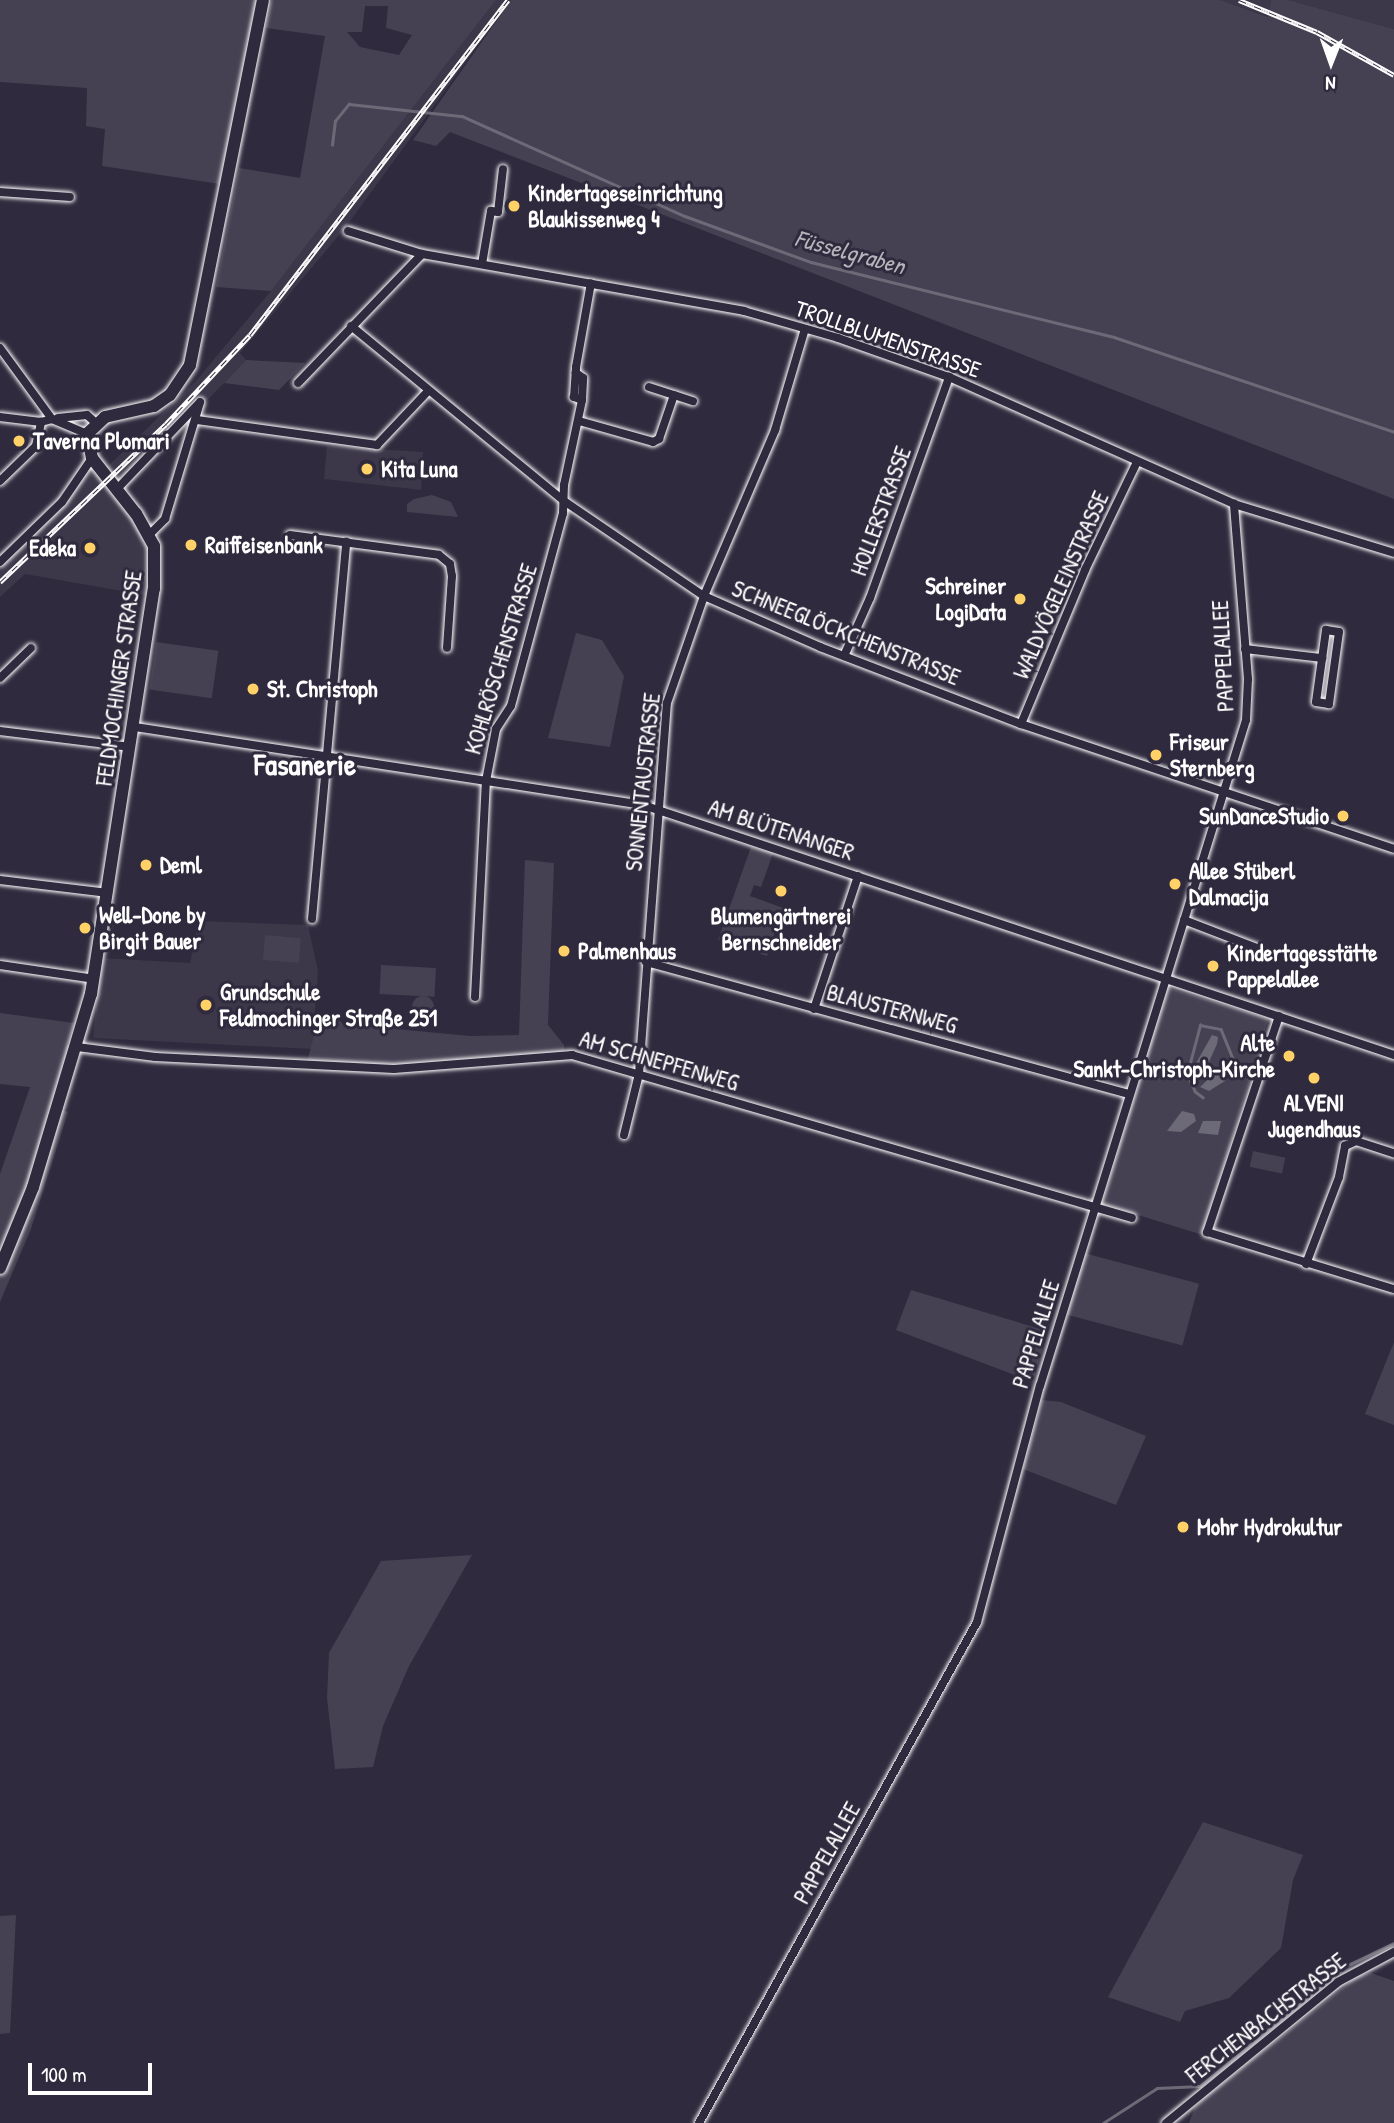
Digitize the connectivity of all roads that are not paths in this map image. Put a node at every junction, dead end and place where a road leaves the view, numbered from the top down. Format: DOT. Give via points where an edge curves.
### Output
graph roads {
  1 [pos="263,0"];
  2 [pos="503,169"];
  3 [pos="0,192"];
  4 [pos="70,197"];
  5 [pos="348,231"];
  6 [pos="422,254"];
  7 [pos="482,264"];
  8 [pos="591,283"];
  9 [pos="351,327"];
  10 [pos="805,330"];
  11 [pos="0,348"];
  12 [pos="949,377"];
  13 [pos="298,383"];
  14 [pos="649,387"];
  15 [pos="428,391"];
  16 [pos="674,395"];
  17 [pos="694,401"];
  18 [pos="0,417"];
  19 [pos="55,418"];
  20 [pos="197,420"];
  21 [pos="579,421"];
  22 [pos="41,422"];
  23 [pos="96,423"];
  24 [pos="88,434"];
  25 [pos="92,458"];
  26 [pos="1137,462"];
  27 [pos="0,481"];
  28 [pos="117,489"];
  29 [pos="564,501"];
  30 [pos="1234,504"];
  31 [pos="149,535"];
  32 [pos="290,535"];
  33 [pos="346,542"];
  34 [pos="1394,553"];
  35 [pos="0,562"];
  36 [pos="704,596"];
  37 [pos="31,648"];
  38 [pos="447,648"];
  39 [pos="1245,649"];
  40 [pos="844,656"];
  41 [pos="1322,658"];
  42 [pos="0,678"];
  43 [pos="1021,724"];
  44 [pos="135,727"];
  45 [pos="0,731"];
  46 [pos="131,747"];
  47 [pos="325,756"];
  48 [pos="486,781"];
  49 [pos="1223,794"];
  50 [pos="658,809"];
  51 [pos="1394,849"];
  52 [pos="858,876"];
  53 [pos="0,880"];
  54 [pos="108,893"];
  55 [pos="312,919"];
  56 [pos="1184,920"];
  57 [pos="1257,948"];
  58 [pos="646,962"];
  59 [pos="0,965"];
  60 [pos="1166,978"];
  61 [pos="95,979"];
  62 [pos="475,998"];
  63 [pos="814,1009"];
  64 [pos="1279,1016"];
  65 [pos="77,1047"];
  66 [pos="1394,1055"];
  67 [pos="639,1074"];
  68 [pos="1129,1094"];
  69 [pos="624,1135"];
  70 [pos="1394,1153"];
  71 [pos="1096,1207"];
  72 [pos="1132,1218"];
  73 [pos="1306,1264"];
  74 [pos="0,1268"];
  75 [pos="1394,1289"];
  76 [pos="1394,1952"];
  77 [pos="699,2123"];
  78 [pos="1166,2123"];
  1 -- 23 [label="main road" via="190,365 170,395 154,406"];
  2 -- 7 [label="street" via="498,212 491,211"];
  3 -- 4 [label="street"];
  5 -- 6 [label="street, TROLLBLUMENSTRASSE"];
  6 -- 7 [label="street, TROLLBLUMENSTRASSE"];
  6 -- 9 [label="street"];
  7 -- 8 [label="street, TROLLBLUMENSTRASSE"];
  8 -- 10 [label="street, TROLLBLUMENSTRASSE" via="744,311"];
  8 -- 21 [label="street, KOHLRÖSCHENSTRASSE" via="576,373 583,378"];
  9 -- 13 [label="street"];
  9 -- 15 [label="street, SCHNEEGLÖCKCHENSTRASSE"];
  10 -- 12 [label="street, TROLLBLUMENSTRASSE"];
  10 -- 36 [label="street, SONNENTAUSTRASSE" via="754,485"];
  11 -- 19 [label="street"];
  12 -- 26 [label="street, TROLLBLUMENSTRASSE"];
  12 -- 40 [label="street, HOLLERSTRASSE" via="870,598"];
  14 -- 16 [label="street"];
  15 -- 20 [label="street" via="377,445"];
  15 -- 29 [label="street, SCHNEEGLÖCKCHENSTRASSE"];
  16 -- 17 [label="street"];
  16 -- 21 [label="street" via="659,439 653,442"];
  18 -- 22 [label="street"];
  19 -- 22 [label="street"];
  19 -- 23 [label="street" via="87,415"];
  19 -- 24 [label="street"];
  20 -- 28 [label="street" via="200,402"];
  20 -- 31 [label="street" via="165,519"];
  21 -- 29 [label="street, KOHLRÖSCHENSTRASSE"];
  22 -- 27 [label="street" via="36,446"];
  23 -- 24 [label="main road"];
  24 -- 25 [label="main road, FELDMOCHINGER STRASSE"];
  25 -- 28 [label="main road, FELDMOCHINGER STRASSE"];
  25 -- 35 [label="street" via="62,502"];
  26 -- 30 [label="street, TROLLBLUMENSTRASSE"];
  26 -- 43 [label="street, WALDVÖGELEINSTRASSE" via="1085,570"];
  28 -- 31 [label="main road, FELDMOCHINGER STRASSE"];
  29 -- 36 [label="street, SCHNEEGLÖCKCHENSTRASSE"];
  29 -- 48 [label="street, KOHLRÖSCHENSTRASSE" via="533,631 511,706 496,729"];
  30 -- 34 [label="street, TROLLBLUMENSTRASSE"];
  30 -- 39 [label="street, PAPPELALLEE"];
  31 -- 44 [label="main road, FELDMOCHINGER STRASSE" via="156,562"];
  32 -- 33 [label="street"];
  33 -- 38 [label="street" via="425,551 450,564"];
  33 -- 47 [label="street"];
  36 -- 40 [label="street, SCHNEEGLÖCKCHENSTRASSE"];
  36 -- 50 [label="street, SONNENTAUSTRASSE" via="667,702"];
  37 -- 42 [label="street"];
  39 -- 41 [label="street"];
  39 -- 49 [label="street, PAPPELALLEE" via="1248,707"];
  40 -- 43 [label="street, SCHNEEGLÖCKCHENSTRASSE"];
  41 -- 41 [label="street" via="1316,702 1329,704 1339,632 1326,630"];
  43 -- 49 [label="street, SCHNEEGLÖCKCHENSTRASSE"];
  44 -- 46 [label="main road, FELDMOCHINGER STRASSE"];
  44 -- 47 [label="street, AM BLÜTENANGER"];
  45 -- 46 [label="street"];
  46 -- 54 [label="main road, FELDMOCHINGER STRASSE"];
  47 -- 48 [label="street, AM BLÜTENANGER"];
  47 -- 55 [label="street"];
  48 -- 50 [label="street, AM BLÜTENANGER"];
  48 -- 62 [label="street, KOHLRÖSCHENSTRASSE"];
  49 -- 51 [label="street, SCHNEEGLÖCKCHENSTRASSE"];
  49 -- 56 [label="street, PAPPELALLEE"];
  50 -- 52 [label="street, AM BLÜTENANGER"];
  50 -- 58 [label="street, SONNENTAUSTRASSE"];
  52 -- 60 [label="street, AM BLÜTENANGER"];
  52 -- 63 [label="street"];
  53 -- 54 [label="street"];
  54 -- 61 [label="main road, FELDMOCHINGER STRASSE"];
  56 -- 57 [label="street"];
  56 -- 60 [label="street, PAPPELALLEE"];
  58 -- 63 [label="street, BLAUSTERNWEG"];
  58 -- 67 [label="street, SONNENTAUSTRASSE"];
  59 -- 61 [label="street"];
  60 -- 64 [label="street, AM BLÜTENANGER"];
  60 -- 68 [label="street, PAPPELALLEE"];
  61 -- 65 [label="main road, FELDMOCHINGER STRASSE"];
  63 -- 68 [label="street, BLAUSTERNWEG"];
  64 -- 66 [label="street, AM BLÜTENANGER"];
  64 -- 73 [label="street" via="1207,1232"];
  65 -- 67 [label="street, AM SCHNEPFENWEG" via="155,1056 394,1069 572,1055"];
  65 -- 74 [label="main road, FELDMOCHINGER STRASSE" via="33,1187"];
  67 -- 69 [label="street, SONNENTAUSTRASSE"];
  67 -- 71 [label="street, AM SCHNEPFENWEG"];
  68 -- 71 [label="street, PAPPELALLEE"];
  70 -- 73 [label="street" via="1356,1141 1345,1146 1339,1177"];
  71 -- 72 [label="street, AM SCHNEPFENWEG"];
  71 -- 77 [label="street, PAPPELALLEE" via="1040,1386 977,1622"];
  73 -- 75 [label="street"];
  76 -- 78 [label="street, FERCHENBACHSTRASSE" via="1338,1982"];
}
